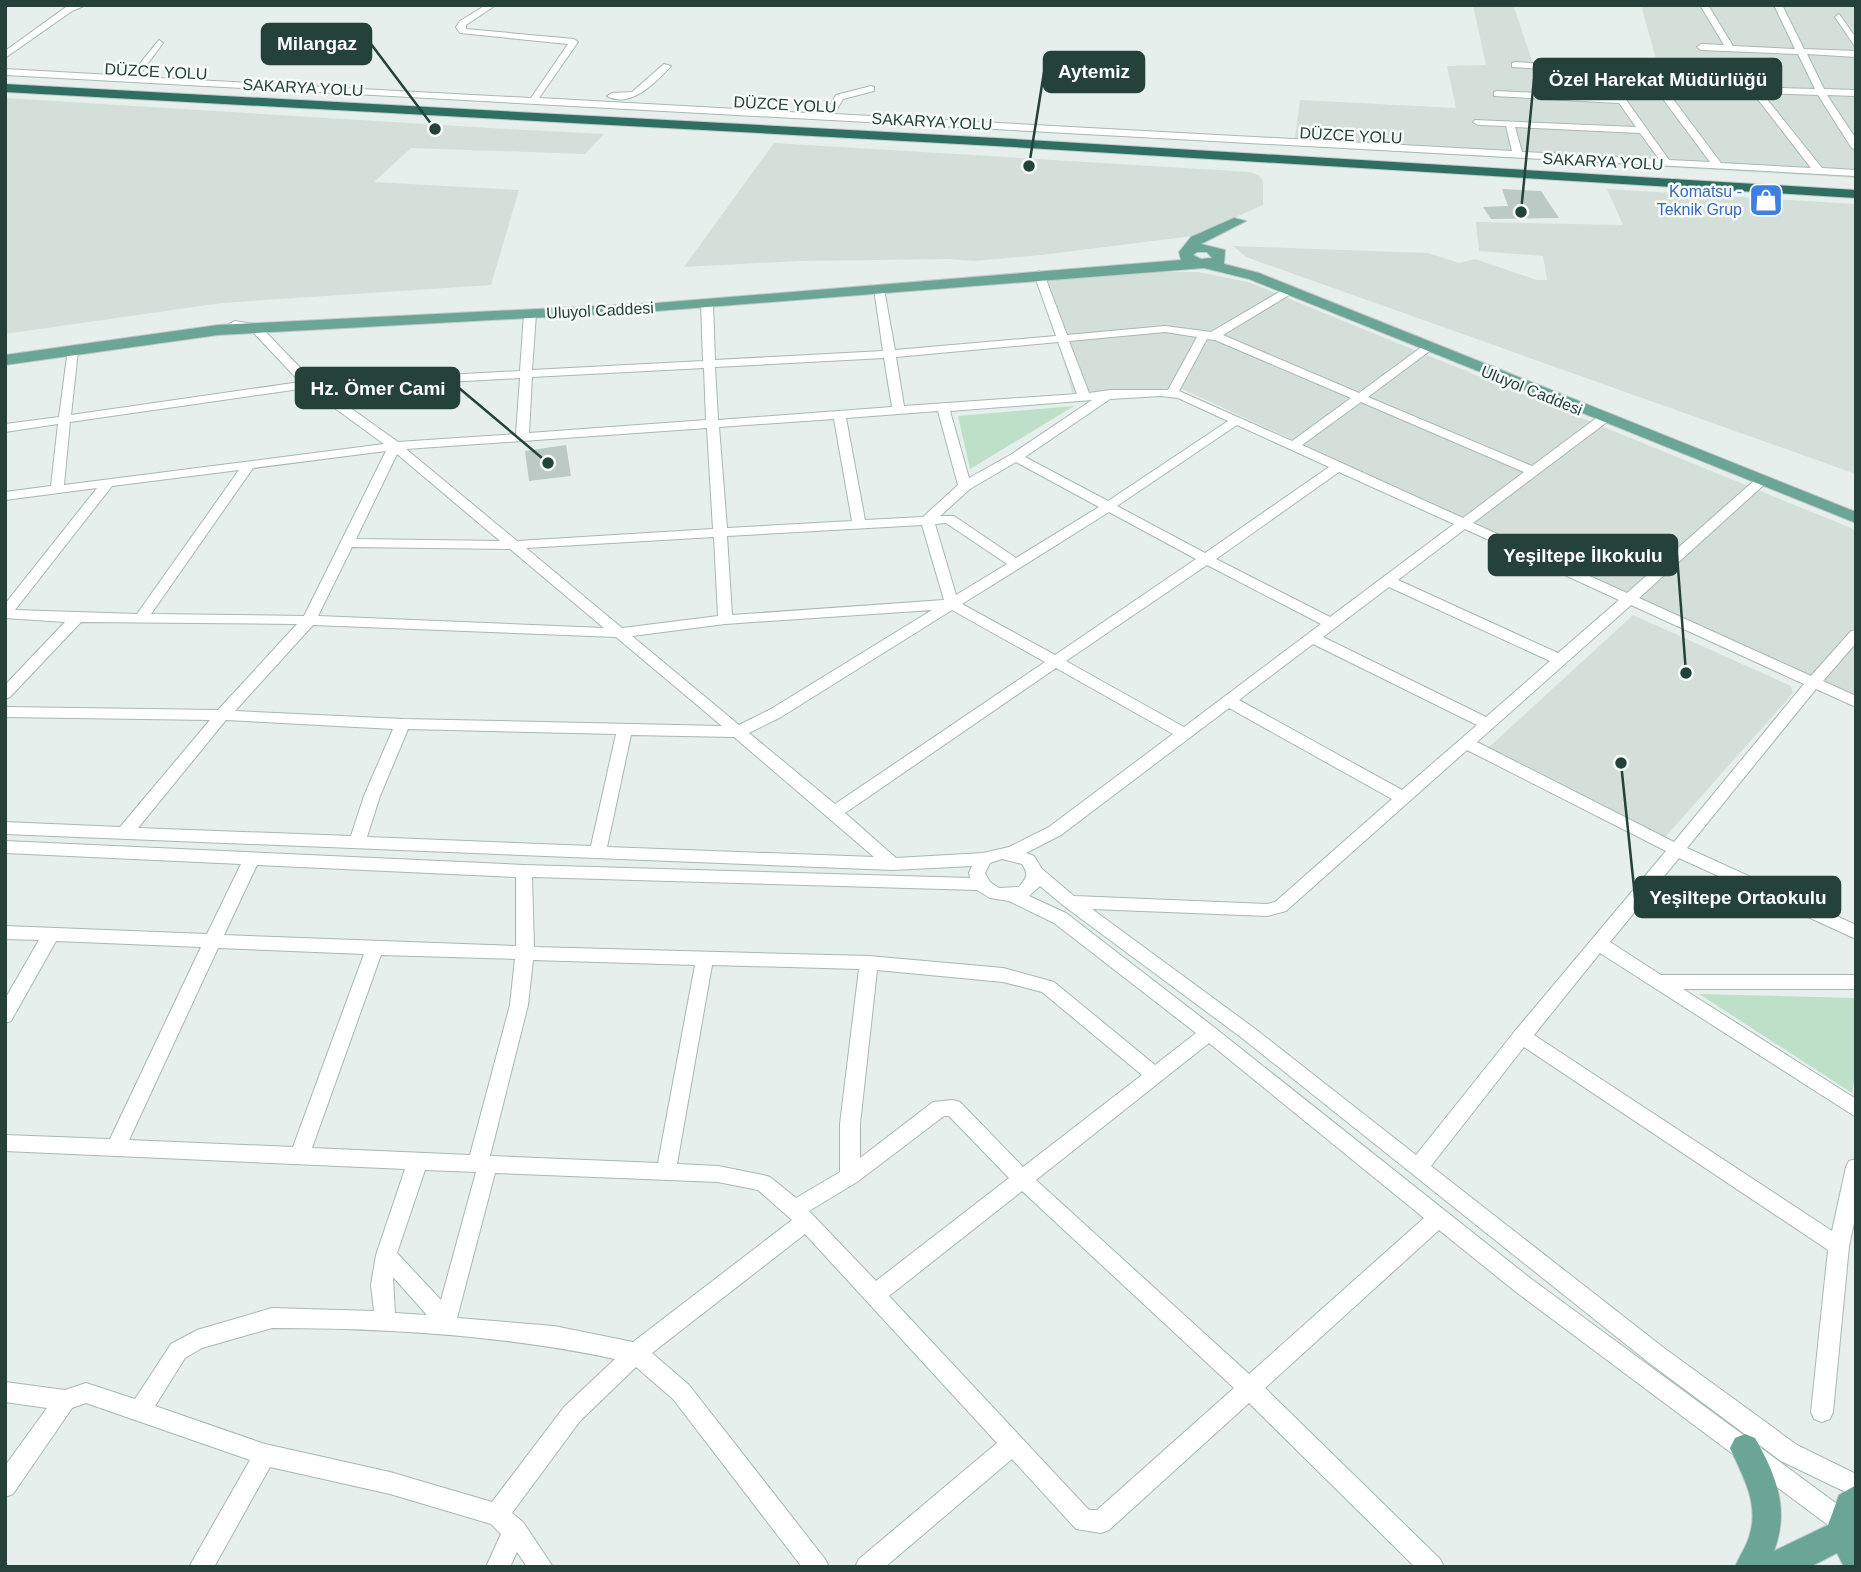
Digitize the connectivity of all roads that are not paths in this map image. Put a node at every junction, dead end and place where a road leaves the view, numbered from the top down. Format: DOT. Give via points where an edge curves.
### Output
graph roads {
  1 [pos="82,5"];
  2 [pos="492,5"];
  3 [pos="1704,5"];
  4 [pos="1778,5"];
  5 [pos="1839,17"];
  6 [pos="159,43"];
  7 [pos="1856,45"];
  8 [pos="1700,47"];
  9 [pos="1730,48"];
  10 [pos="1802,52"];
  11 [pos="1856,54"];
  12 [pos="5,55"];
  13 [pos="1515,65"];
  14 [pos="667,66"];
  15 [pos="5,72"];
  16 [pos="132,79"];
  17 [pos="5,80"];
  18 [pos="1614,87"];
  19 [pos="5,88"];
  20 [pos="1660,88"];
  21 [pos="871,89"];
  22 [pos="1755,90"];
  23 [pos="1821,92"];
  24 [pos="1856,93"];
  25 [pos="1497,94"];
  26 [pos="1622,100"];
  27 [pos="533,101"];
  28 [pos="565,103"];
  29 [pos="1559,112"];
  30 [pos="828,117"];
  31 [pos="1478,122"];
  32 [pos="1510,124"];
  33 [pos="1643,130"];
  34 [pos="1856,147"];
  35 [pos="1518,156"];
  36 [pos="1667,164"];
  37 [pos="1719,167"];
  38 [pos="1819,171"];
  39 [pos="1856,173"];
  40 [pos="1856,183"];
  41 [pos="1856,194"];
  42 [pos="1220,253"];
  43 [pos="1195,257"];
  44 [pos="1039,274"];
  45 [pos="879,289"];
  46 [pos="1290,290"];
  47 [pos="707,303"];
  48 [pos="530,314"];
  49 [pos="234,324"];
  50 [pos="255,327"];
  51 [pos="1209,335"];
  52 [pos="1064,337"];
  53 [pos="1427,348"];
  54 [pos="72,351"];
  55 [pos="5,352"];
  56 [pos="891,354"];
  57 [pos="5,360"];
  58 [pos="708,364"];
  59 [pos="527,373"];
  60 [pos="311,385"];
  61 [pos="1112,393"];
  62 [pos="1172,394"];
  63 [pos="1084,396"];
  64 [pos="1362,396"];
  65 [pos="943,408"];
  66 [pos="899,412"];
  67 [pos="840,416"];
  68 [pos="65,419"];
  69 [pos="1603,419"];
  70 [pos="1237,420"];
  71 [pos="711,426"];
  72 [pos="5,428"];
  73 [pos="522,438"];
  74 [pos="1296,445"];
  75 [pos="395,446"];
  76 [pos="1016,457"];
  77 [pos="249,464"];
  78 [pos="1339,466"];
  79 [pos="1532,471"];
  80 [pos="108,481"];
  81 [pos="1760,482"];
  82 [pos="965,486"];
  83 [pos="57,489"];
  84 [pos="5,496"];
  85 [pos="1856,506"];
  86 [pos="1106,508"];
  87 [pos="1856,519"];
  88 [pos="927,520"];
  89 [pos="859,523"];
  90 [pos="1460,523"];
  91 [pos="722,531"];
  92 [pos="347,543"];
  93 [pos="513,545"];
  94 [pos="1206,559"];
  95 [pos="1016,564"];
  96 [pos="1386,580"];
  97 [pos="1629,599"];
  98 [pos="952,604"];
  99 [pos="6,614"];
  100 [pos="77,618"];
  101 [pos="141,619"];
  102 [pos="309,620"];
  103 [pos="725,620"];
  104 [pos="1330,623"];
  105 [pos="618,633"];
  106 [pos="1856,634"];
  107 [pos="1311,638"];
  108 [pos="1560,660"];
  109 [pos="1056,661"];
  110 [pos="1811,682"];
  111 [pos="5,694"];
  112 [pos="1228,701"];
  113 [pos="1856,702"];
  114 [pos="5,712"];
  115 [pos="222,715"];
  116 [pos="403,724"];
  117 [pos="1488,724"];
  118 [pos="625,728"];
  119 [pos="738,732"];
  120 [pos="1185,734"];
  121 [pos="1466,743"];
  122 [pos="1403,798"];
  123 [pos="834,812"];
  124 [pos="5,828"];
  125 [pos="1055,831"];
  126 [pos="125,832"];
  127 [pos="357,842"];
  128 [pos="5,847"];
  129 [pos="1677,849"];
  130 [pos="598,850"];
  131 [pos="1011,853"];
  132 [pos="252,857"];
  133 [pos="984,859"];
  134 [pos="892,864"];
  135 [pos="1035,870"];
  136 [pos="524,871"];
  137 [pos="981,884"];
  138 [pos="1012,895"];
  139 [pos="1070,902"];
  140 [pos="5,932"];
  141 [pos="52,933"];
  142 [pos="1856,933"];
  143 [pos="215,939"];
  144 [pos="1599,944"];
  145 [pos="376,946"];
  146 [pos="525,951"];
  147 [pos="705,957"];
  148 [pos="869,963"];
  149 [pos="1661,982"];
  150 [pos="1856,982"];
  151 [pos="5,1016"];
  152 [pos="1209,1033"];
  153 [pos="1521,1036"];
  154 [pos="1156,1076"];
  155 [pos="1856,1110"];
  156 [pos="5,1143"];
  157 [pos="116,1147"];
  158 [pos="300,1155"];
  159 [pos="418,1160"];
  160 [pos="483,1163"];
  161 [pos="1419,1166"];
  162 [pos="1856,1167"];
  163 [pos="666,1171"];
  164 [pos="850,1176"];
  165 [pos="1023,1178"];
  166 [pos="800,1215"];
  167 [pos="1438,1218"];
  168 [pos="1839,1246"];
  169 [pos="386,1255"];
  170 [pos="874,1295"];
  171 [pos="386,1321"];
  172 [pos="444,1323"];
  173 [pos="636,1353"];
  174 [pos="1249,1388"];
  175 [pos="5,1392"];
  176 [pos="65,1400"];
  177 [pos="139,1412"];
  178 [pos="1822,1412"];
  179 [pos="1013,1444"];
  180 [pos="1745,1448"];
  181 [pos="265,1455"];
  182 [pos="5,1486"];
  183 [pos="1856,1486"];
  184 [pos="506,1523"];
  185 [pos="1850,1528"];
  186 [pos="201,1567"];
  187 [pos="498,1567"];
  188 [pos="541,1567"];
  189 [pos="817,1567"];
  190 [pos="867,1567"];
  191 [pos="1432,1567"];
  192 [pos="1750,1567"];
  193 [pos="1776,1567"];
  1 -- 12 [label="street" via="69,9"];
  2 -- 27 [label="street" via="463,23 463,31 574,42"];
  3 -- 9 [label="street"];
  4 -- 10 [label="street"];
  5 -- 7 [label="street"];
  6 -- 16 [label="street"];
  8 -- 9 [label="street"];
  9 -- 10 [label="street"];
  10 -- 11 [label="street"];
  10 -- 23 [label="street"];
  13 -- 18 [label="street" via="1601,69"];
  14 -- 28 [label="street" via="634,95 574,94"];
  15 -- 16 [label="street"];
  16 -- 27 [label="street"];
  17 -- 40 [label="highway, DÜZCE YOLU"];
  18 -- 20 [label="street"];
  18 -- 26 [label="street"];
  19 -- 41 [label="highway, SAKARYA YOLU"];
  20 -- 22 [label="street"];
  20 -- 37 [label="street"];
  21 -- 30 [label="street" via="839,97"];
  22 -- 23 [label="street"];
  22 -- 38 [label="street"];
  23 -- 24 [label="street"];
  23 -- 34 [label="street"];
  25 -- 29 [label="street"];
  26 -- 29 [label="street"];
  26 -- 33 [label="street"];
  27 -- 28 [label="street"];
  28 -- 30 [label="street"];
  29 -- 32 [label="street"];
  29 -- 33 [label="street"];
  30 -- 35 [label="street"];
  31 -- 32 [label="street"];
  32 -- 35 [label="street"];
  33 -- 36 [label="street"];
  35 -- 36 [label="street"];
  36 -- 37 [label="street"];
  37 -- 38 [label="street"];
  38 -- 39 [label="street"];
  42 -- 43 [label="main road, Uluyol Caddesi" via="1205,247"];
  42 -- 43 [label="main road" via="1219,261"];
  42 -- 43 [label="main road" via="1220,239 1240,221 1196,240"];
  42 -- 85 [label="main road, Uluyol Caddesi"];
  43 -- 44 [label="main road, Uluyol Caddesi"];
  43 -- 46 [label="main road, Uluyol Caddesi"];
  43 -- 49 [label="main road, Uluyol Caddesi" via="864,284 367,310"];
  44 -- 45 [label="main road, Uluyol Caddesi"];
  44 -- 52 [label="street"];
  45 -- 47 [label="main road, Uluyol Caddesi"];
  45 -- 56 [label="street"];
  46 -- 51 [label="street"];
  46 -- 53 [label="main road, Uluyol Caddesi"];
  47 -- 48 [label="main road, Uluyol Caddesi"];
  47 -- 58 [label="street"];
  48 -- 50 [label="main road, Uluyol Caddesi"];
  48 -- 59 [label="street"];
  49 -- 50 [label="street"];
  49 -- 55 [label="main road, Uluyol Caddesi"];
  50 -- 54 [label="main road, Uluyol Caddesi"];
  50 -- 60 [label="street"];
  51 -- 52 [label="street" via="1165,329"];
  51 -- 62 [label="street"];
  51 -- 64 [label="street"];
  52 -- 56 [label="street"];
  52 -- 63 [label="street"];
  53 -- 64 [label="street"];
  53 -- 69 [label="main road, Uluyol Caddesi"];
  54 -- 57 [label="main road, Uluyol Caddesi"];
  54 -- 68 [label="street"];
  56 -- 58 [label="street"];
  56 -- 66 [label="street"];
  58 -- 59 [label="street"];
  58 -- 71 [label="street"];
  59 -- 60 [label="street"];
  59 -- 73 [label="street"];
  60 -- 68 [label="street"];
  60 -- 75 [label="street"];
  61 -- 62 [label="street"];
  61 -- 63 [label="street"];
  61 -- 76 [label="street"];
  62 -- 70 [label="street"];
  63 -- 65 [label="street"];
  64 -- 74 [label="street"];
  64 -- 79 [label="street"];
  65 -- 66 [label="street"];
  65 -- 82 [label="street"];
  66 -- 67 [label="street"];
  67 -- 71 [label="street"];
  67 -- 89 [label="street"];
  68 -- 72 [label="street"];
  68 -- 83 [label="street"];
  69 -- 79 [label="street"];
  69 -- 81 [label="main road, Uluyol Caddesi"];
  70 -- 74 [label="street"];
  70 -- 86 [label="street"];
  71 -- 73 [label="street"];
  71 -- 91 [label="street"];
  73 -- 75 [label="street"];
  74 -- 78 [label="street"];
  75 -- 77 [label="street"];
  75 -- 92 [label="street"];
  75 -- 93 [label="street"];
  76 -- 82 [label="street"];
  76 -- 86 [label="street"];
  77 -- 80 [label="street"];
  77 -- 101 [label="street"];
  78 -- 90 [label="street"];
  78 -- 94 [label="street"];
  79 -- 90 [label="street"];
  80 -- 83 [label="street"];
  80 -- 99 [label="street"];
  81 -- 87 [label="main road, Uluyol Caddesi"];
  81 -- 97 [label="street"];
  82 -- 88 [label="street"];
  83 -- 84 [label="street"];
  86 -- 94 [label="street"];
  86 -- 95 [label="street"];
  88 -- 89 [label="street"];
  88 -- 95 [label="street" via="949,519"];
  88 -- 98 [label="street"];
  89 -- 91 [label="street"];
  90 -- 96 [label="street"];
  90 -- 97 [label="street"];
  91 -- 93 [label="street"];
  91 -- 103 [label="street"];
  92 -- 93 [label="street"];
  92 -- 102 [label="street"];
  93 -- 105 [label="street"];
  94 -- 104 [label="street"];
  94 -- 109 [label="street"];
  95 -- 98 [label="street"];
  96 -- 104 [label="street"];
  96 -- 108 [label="street"];
  97 -- 108 [label="street"];
  97 -- 110 [label="street"];
  98 -- 103 [label="street"];
  98 -- 109 [label="street"];
  98 -- 119 [label="street"];
  99 -- 100 [label="street"];
  100 -- 101 [label="street"];
  100 -- 111 [label="street"];
  101 -- 102 [label="street"];
  102 -- 105 [label="street"];
  102 -- 115 [label="street"];
  103 -- 105 [label="street"];
  104 -- 107 [label="street"];
  105 -- 119 [label="street"];
  106 -- 110 [label="street"];
  107 -- 112 [label="street"];
  107 -- 117 [label="street"];
  108 -- 117 [label="street"];
  109 -- 120 [label="street"];
  109 -- 123 [label="street"];
  110 -- 113 [label="street"];
  110 -- 129 [label="street"];
  112 -- 120 [label="street"];
  112 -- 122 [label="street"];
  114 -- 115 [label="street"];
  115 -- 116 [label="street"];
  115 -- 126 [label="street"];
  116 -- 118 [label="street"];
  116 -- 127 [label="street"];
  117 -- 121 [label="street"];
  118 -- 119 [label="street"];
  118 -- 130 [label="street"];
  119 -- 123 [label="street"];
  120 -- 125 [label="street"];
  121 -- 122 [label="street"];
  121 -- 129 [label="street"];
  122 -- 139 [label="street" via="1280,907"];
  123 -- 134 [label="street"];
  124 -- 126 [label="street"];
  125 -- 131 [label="street"];
  125 -- 135 [label="street"];
  126 -- 127 [label="street"];
  127 -- 130 [label="street"];
  128 -- 132 [label="street"];
  129 -- 142 [label="street"];
  129 -- 144 [label="street"];
  130 -- 134 [label="street"];
  131 -- 133 [label="street"];
  131 -- 135 [label="street" via="1028,860"];
  132 -- 136 [label="street"];
  132 -- 143 [label="street"];
  133 -- 134 [label="street"];
  133 -- 137 [label="street" via="977,873"];
  135 -- 138 [label="street" via="1031,886"];
  135 -- 139 [label="street"];
  136 -- 137 [label="street"];
  136 -- 146 [label="street"];
  137 -- 138 [label="street" via="990,891"];
  138 -- 152 [label="street" via="1059,918"];
  139 -- 161 [label="street" via="1248,1032"];
  140 -- 141 [label="street"];
  141 -- 143 [label="street"];
  141 -- 151 [label="street"];
  143 -- 145 [label="street"];
  143 -- 157 [label="street"];
  144 -- 149 [label="street"];
  144 -- 153 [label="street"];
  145 -- 146 [label="street"];
  145 -- 158 [label="street"];
  146 -- 147 [label="street"];
  146 -- 160 [label="street" via="519,1005"];
  147 -- 148 [label="street"];
  147 -- 163 [label="street"];
  148 -- 154 [label="street" via="1003,975 1048,987"];
  148 -- 164 [label="street" via="850,1124"];
  149 -- 150 [label="street"];
  149 -- 155 [label="street"];
  152 -- 154 [label="street"];
  152 -- 167 [label="street"];
  153 -- 161 [label="street"];
  153 -- 168 [label="street"];
  154 -- 165 [label="street"];
  156 -- 157 [label="street"];
  157 -- 158 [label="street"];
  158 -- 159 [label="street"];
  159 -- 160 [label="street"];
  159 -- 169 [label="street"];
  160 -- 163 [label="street"];
  160 -- 172 [label="street"];
  161 -- 183 [label="street" via="1696,1385 1789,1453"];
  162 -- 168 [label="street"];
  163 -- 166 [label="street" via="763,1182"];
  164 -- 165 [label="street" via="940,1108 953,1108"];
  164 -- 166 [label="street"];
  165 -- 170 [label="street"];
  165 -- 174 [label="street"];
  166 -- 170 [label="street"];
  166 -- 173 [label="street"];
  167 -- 174 [label="street"];
  167 -- 180 [label="street"];
  168 -- 178 [label="street"];
  169 -- 171 [label="street" via="381,1285"];
  169 -- 172 [label="street"];
  170 -- 179 [label="street"];
  171 -- 172 [label="street"];
  171 -- 177 [label="street" via="272,1318 197,1340 178,1352"];
  172 -- 173 [label="street" via="554,1336"];
  173 -- 184 [label="street" via="572,1414"];
  173 -- 189 [label="street" via="681,1392"];
  174 -- 179 [label="street" via="1101,1522 1084,1521"];
  174 -- 191 [label="street"];
  175 -- 176 [label="street"];
  176 -- 177 [label="street" via="86,1394"];
  176 -- 182 [label="street"];
  177 -- 181 [label="street"];
  179 -- 190 [label="street"];
  180 -- 185 [label="street"];
  180 -- 192 [label="main road" via="1767,1497 1769,1524"];
  181 -- 184 [label="street" via="390,1483"];
  181 -- 186 [label="street"];
  184 -- 187 [label="street"];
  184 -- 188 [label="street"];
  185 -- 193 [label="main road"];
}
